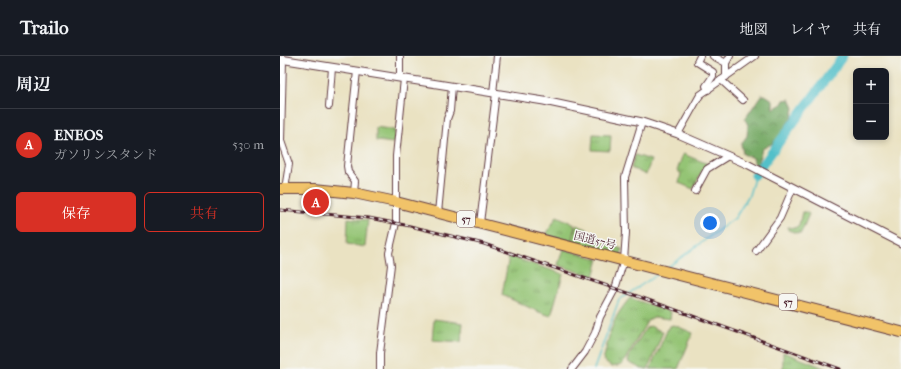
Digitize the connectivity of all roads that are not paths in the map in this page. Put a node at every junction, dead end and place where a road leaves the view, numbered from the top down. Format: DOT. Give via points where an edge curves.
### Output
graph roads {
  1 [pos="400,56"];
  2 [pos="497,56"];
  3 [pos="700,56"];
  4 [pos="713,56"];
  5 [pos="730,56"];
  6 [pos="755,56"];
  7 [pos="298,59"];
  8 [pos="282,60"];
  9 [pos="726,63"];
  10 [pos="332,68"];
  11 [pos="357,72"];
  12 [pos="402,78"];
  13 [pos="723,79"];
  14 [pos="452,86"];
  15 [pos="708,90"];
  16 [pos="495,93"];
  17 [pos="743,100"];
  18 [pos="329,106"];
  19 [pos="642,122"];
  20 [pos="678,134"];
  21 [pos="728,156"];
  22 [pos="793,188"];
  23 [pos="282,189"];
  24 [pos="695,191"];
  25 [pos="354,193"];
  26 [pos="396,202"];
  27 [pos="438,213"];
  28 [pos="480,223"];
  29 [pos="901,243"];
  30 [pos="756,251"];
  31 [pos="624,260"];
  32 [pos="901,332"];
  33 [pos="380,369"];
  34 [pos="572,369"];
  1 -- 12 [label="street"];
  2 -- 16 [label="street"];
  3 -- 15 [label="street" via="697,62 713,72 706,86"];
  4 -- 9 [label="street"];
  5 -- 9 [label="street"];
  6 -- 13 [label="street"];
  7 -- 8 [label="street"];
  7 -- 10 [label="street"];
  8 -- 23 [label="street" via="281,141 289,164"];
  9 -- 13 [label="street"];
  10 -- 11 [label="street"];
  10 -- 18 [label="street"];
  11 -- 12 [label="street"];
  11 -- 25 [label="street" via="347,166 355,181"];
  12 -- 14 [label="street"];
  12 -- 26 [label="street" via="396,156"];
  13 -- 15 [label="street"];
  13 -- 17 [label="street"];
  14 -- 16 [label="street"];
  14 -- 27 [label="street"];
  15 -- 20 [label="street" via="695,103"];
  16 -- 19 [label="street"];
  16 -- 28 [label="street"];
  19 -- 20 [label="street"];
  19 -- 31 [label="street" via="625,177"];
  20 -- 21 [label="street"];
  21 -- 22 [label="street"];
  21 -- 24 [label="street" via="707,169"];
  22 -- 29 [label="street"];
  22 -- 30 [label="street" via="780,218"];
  23 -- 25 [label="highway, 国道57号 / 57"];
  25 -- 26 [label="highway, 国道57号 / 57"];
  26 -- 27 [label="highway, 国道57号 / 57"];
  26 -- 33 [label="street" via="396,223 389,253 391,265"];
  27 -- 28 [label="highway, 国道57号 / 57"];
  28 -- 31 [label="highway, 国道57号 / 57"];
  31 -- 32 [label="highway, 国道57号 / 57"];
  31 -- 34 [label="street" via="615,289 600,317 595,333"];
}
